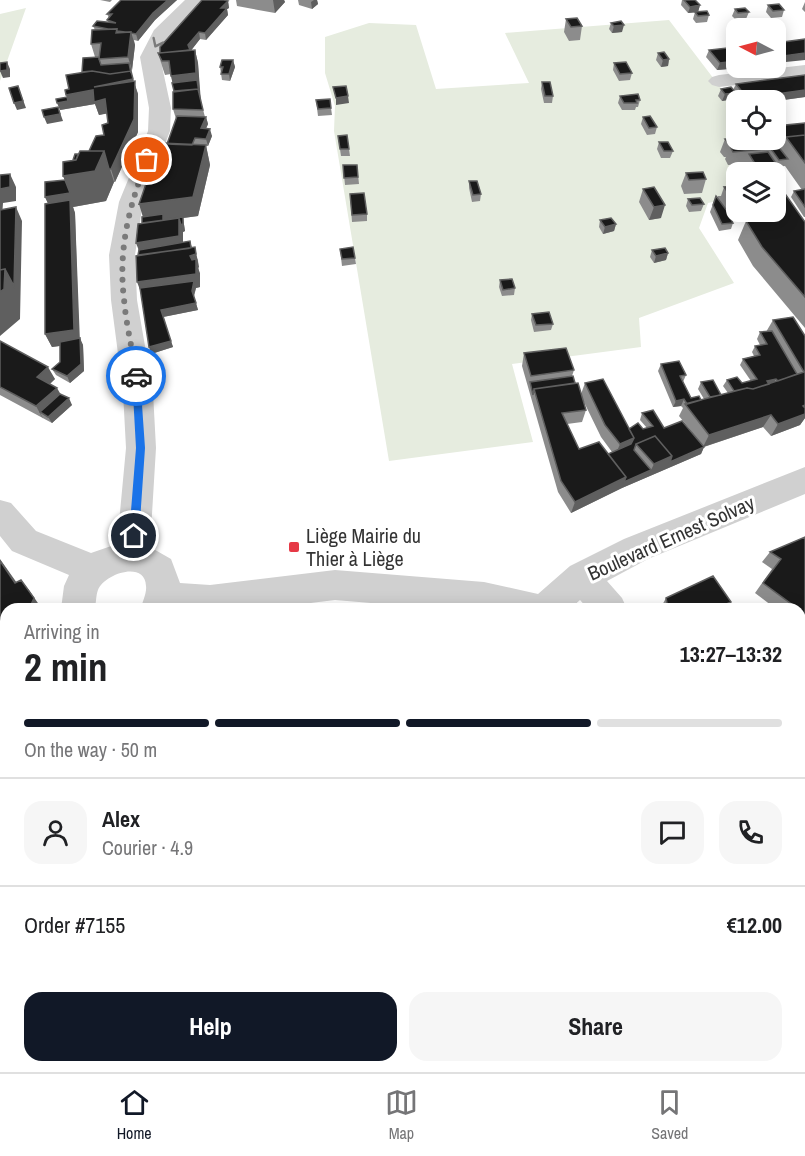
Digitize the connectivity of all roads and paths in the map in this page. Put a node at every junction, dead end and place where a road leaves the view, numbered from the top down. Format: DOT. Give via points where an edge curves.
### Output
graph roads {
  1 [pos="196,0"];
  2 [pos="805,71"];
  3 [pos="719,81"];
  4 [pos="805,480"];
  5 [pos="0,513"];
  6 [pos="133,556"];
  7 [pos="93,570"];
  8 [pos="582,576"];
  9 [pos="79,603"];
  10 [pos="161,603"];
  11 [pos="510,603"];
  12 [pos="553,603"];
  13 [pos="605,603"];
  1 -- 6 [label="street, one-way" via="161,34 150,57 160,108 159,131 131,202 122,255 141,448"];
  2 -- 3 [label="street"];
  4 -- 8 [label="street, Boulevard Ernest Solvay" via="636,549"];
  5 -- 7 [label="street" via="24,541"];
  6 -- 7 [label="street" via="107,561"];
  6 -- 10 [label="street" via="153,563 163,575"];
  7 -- 9 [label="street" via="80,589"];
  8 -- 12 [label="street, Boulevard Ernest Solvay"];
  8 -- 13 [label="street"];
  10 -- 11 [label="street" via="335,585 484,597"];
}
